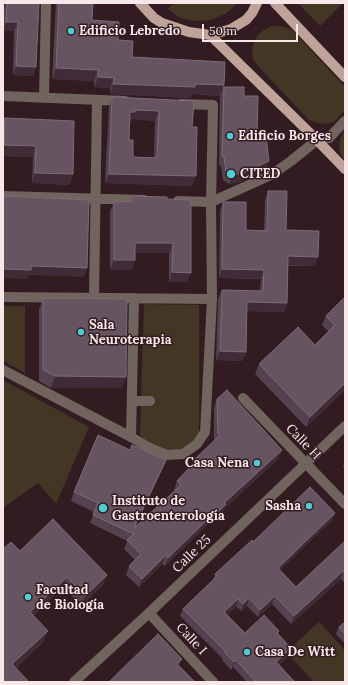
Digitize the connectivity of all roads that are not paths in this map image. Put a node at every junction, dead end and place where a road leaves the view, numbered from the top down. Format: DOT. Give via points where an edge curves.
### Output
graph roads {
  1 [pos="46,3"];
  2 [pos="140,3"];
  3 [pos="257,3"];
  4 [pos="275,3"];
  5 [pos="210,35"];
  6 [pos="345,77"];
  7 [pos="3,96"];
  8 [pos="44,98"];
  9 [pos="97,100"];
  10 [pos="136,102"];
  11 [pos="174,104"];
  12 [pos="345,121"];
  13 [pos="329,138"];
  14 [pos="317,140"];
  15 [pos="326,149"];
  16 [pos="345,170"];
  17 [pos="3,196"];
  18 [pos="96,199"];
  19 [pos="211,202"];
  20 [pos="3,297"];
  21 [pos="94,298"];
  22 [pos="134,298"];
  23 [pos="212,299"];
  24 [pos="3,370"];
  25 [pos="243,398"];
  26 [pos="132,401"];
  27 [pos="150,401"];
  28 [pos="345,426"];
  29 [pos="131,437"];
  30 [pos="306,463"];
  31 [pos="345,504"];
  32 [pos="149,613"];
  33 [pos="74,682"];
  34 [pos="213,682"];
  1 -- 8 [label="street"];
  2 -- 5 [label="main road" via="162,23 189,32"];
  3 -- 5 [label="main road" via="246,20 231,29"];
  4 -- 6 [label="main road"];
  5 -- 14 [label="main road"];
  7 -- 8 [label="street"];
  8 -- 9 [label="street"];
  9 -- 10 [label="street"];
  9 -- 18 [label="street"];
  11 -- 19 [label="street" via="213,105"];
  12 -- 13 [label="street"];
  13 -- 14 [label="street"];
  13 -- 15 [label="street"];
  14 -- 15 [label="main road"];
  14 -- 19 [label="street" via="271,175"];
  15 -- 16 [label="main road"];
  17 -- 18 [label="street"];
  18 -- 19 [label="street"];
  18 -- 21 [label="street"];
  19 -- 23 [label="street"];
  20 -- 21 [label="street"];
  21 -- 22 [label="street"];
  22 -- 23 [label="street"];
  22 -- 26 [label="street"];
  23 -- 29 [label="street" via="205,432 197,444 183,454 167,455 148,448"];
  24 -- 29 [label="street"];
  25 -- 30 [label="street, Calle H"];
  26 -- 27 [label="street"];
  26 -- 29 [label="street"];
  28 -- 30 [label="street, Calle 25"];
  30 -- 31 [label="street, Calle H"];
  30 -- 32 [label="street, Calle 25"];
  32 -- 33 [label="street, Calle 25"];
  32 -- 34 [label="street, Calle I"];
}
